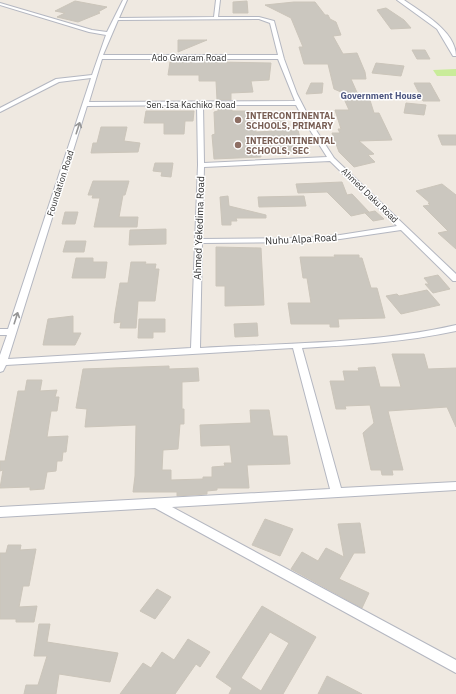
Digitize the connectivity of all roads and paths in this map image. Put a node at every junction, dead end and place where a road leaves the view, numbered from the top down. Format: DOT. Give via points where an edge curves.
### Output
graph roads {
  1 [pos="125,0"];
  2 [pos="218,0"];
  3 [pos="400,0"];
  4 [pos="0,4"];
  5 [pos="216,17"];
  6 [pos="116,18"];
  7 [pos="109,34"];
  8 [pos="456,54"];
  9 [pos="279,57"];
  10 [pos="100,58"];
  11 [pos="94,76"];
  12 [pos="297,103"];
  13 [pos="86,104"];
  14 [pos="200,105"];
  15 [pos="0,110"];
  16 [pos="332,159"];
  17 [pos="201,165"];
  18 [pos="403,227"];
  19 [pos="198,240"];
  20 [pos="456,279"];
  21 [pos="456,328"];
  22 [pos="0,332"];
  23 [pos="11,332"];
  24 [pos="297,346"];
  25 [pos="195,351"];
  26 [pos="1,366"];
  27 [pos="456,486"];
  28 [pos="337,493"];
  29 [pos="156,503"];
  30 [pos="0,512"];
  31 [pos="456,667"];
  1 -- 6 [label="street, Foundation Road"];
  2 -- 5 [label="street"];
  3 -- 8 [label="street" via="439,28"];
  4 -- 7 [label="street"];
  5 -- 6 [label="street, Ahmed Daku Road"];
  5 -- 9 [label="street, Ahmed Daku Road" via="259,18 272,22"];
  6 -- 7 [label="street, Foundation Road"];
  7 -- 10 [label="street, Foundation Road"];
  9 -- 10 [label="street, Ado Gwaram Road"];
  9 -- 12 [label="street, Ahmed Daku Road"];
  10 -- 11 [label="street, Foundation Road"];
  11 -- 13 [label="street, Foundation Road"];
  11 -- 15 [label="street" via="58,80"];
  12 -- 14 [label="street, Sen. Isa Kachiko Road"];
  12 -- 16 [label="street, Ahmed Daku Road"];
  13 -- 14 [label="street, Sen. Isa Kachiko Road"];
  23 -- 13 [label="street, Foundation Road, one-way"];
  14 -- 17 [label="street, Ahmed Yekedima Road"];
  16 -- 17 [label="street"];
  16 -- 18 [label="street, Ahmed Daku Road"];
  17 -- 19 [label="street, Ahmed Yekedima Road"];
  18 -- 19 [label="street, Nuhu Alpa Road" via="304,240"];
  18 -- 20 [label="street, Ahmed Daku Road"];
  19 -- 25 [label="street, Ahmed Yekedima Road"];
  21 -- 24 [label="street" via="372,342"];
  22 -- 23 [label="street"];
  23 -- 26 [label="street, Foundation Road"];
  24 -- 25 [label="street"];
  24 -- 28 [label="street"];
  25 -- 26 [label="street"];
  27 -- 28 [label="street"];
  28 -- 29 [label="street"];
  29 -- 30 [label="street"];
  29 -- 31 [label="street"];
}
